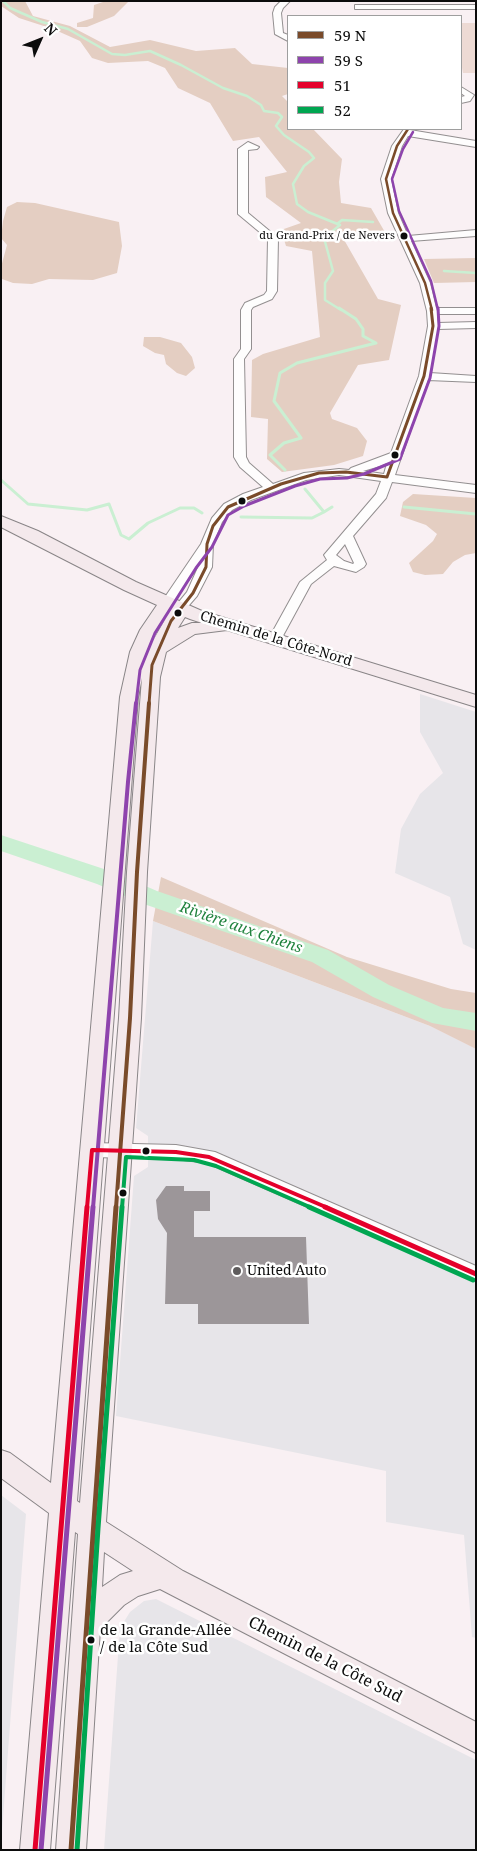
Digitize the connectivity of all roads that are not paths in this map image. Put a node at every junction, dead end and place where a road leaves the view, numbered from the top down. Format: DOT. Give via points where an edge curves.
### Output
graph roads {
  1 [pos="286,1"];
  2 [pos="357,4"];
  3 [pos="442,4"];
  4 [pos="476,7"];
  5 [pos="287,38"];
  6 [pos="462,91"];
  7 [pos="462,100"];
  8 [pos="406,131"];
  9 [pos="476,144"];
  10 [pos="254,147"];
  11 [pos="476,233"];
  12 [pos="405,239"];
  13 [pos="432,311"];
  14 [pos="476,311"];
  15 [pos="476,325"];
  16 [pos="433,326"];
  17 [pos="424,376"];
  18 [pos="476,379"];
  19 [pos="394,456"];
  20 [pos="346,472"];
  21 [pos="387,477"];
  22 [pos="271,488"];
  23 [pos="476,489"];
  24 [pos="1,521"];
  25 [pos="347,535"];
  26 [pos="333,561"];
  27 [pos="174,606"];
  28 [pos="230,627"];
  29 [pos="274,640"];
  30 [pos="157,650"];
  31 [pos="476,701"];
  32 [pos="114,884"];
  33 [pos="136,890"];
  34 [pos="92,1150"];
  35 [pos="120,1151"];
  36 [pos="476,1274"];
  37 [pos="1,1462"];
  38 [pos="63,1508"];
  39 [pos="92,1528"];
  40 [pos="163,1574"];
  41 [pos="86,1623"];
  42 [pos="476,1738"];
  43 [pos="35,1850"];
  44 [pos="71,1850"];
  1 -- 5 [label="street" via="277,12 279,34"];
  2 -- 3 [label="street"];
  3 -- 4 [label="street"];
  6 -- 7 [label="street" via="470,98"];
  8 -- 9 [label="street"];
  8 -- 12 [label="street" via="397,146 386,179 393,213"];
  10 -- 22 [label="street" via="248,145 243,149 243,214 273,238 272,291 246,310 246,350 239,359 240,457 244,465"];
  11 -- 12 [label="street"];
  12 -- 13 [label="street" via="425,283"];
  13 -- 14 [label="street"];
  13 -- 16 [label="street"];
  15 -- 16 [label="street"];
  16 -- 17 [label="street"];
  17 -- 18 [label="street"];
  17 -- 19 [label="street"];
  19 -- 20 [label="street"];
  19 -- 21 [label="street"];
  20 -- 21 [label="street"];
  20 -- 22 [label="street" via="312,475"];
  21 -- 23 [label="street"];
  21 -- 25 [label="street" via="378,500"];
  22 -- 27 [label="street" via="224,510 207,544 206,567 193,593"];
  24 -- 27 [label="street, Chemin de la Côte-Nord"];
  25 -- 26 [label="street" via="331,552"];
  25 -- 26 [label="street" via="360,566 352,568"];
  26 -- 29 [label="street" via="306,582"];
  27 -- 28 [label="street, Chemin de la Côte-Nord"];
  27 -- 30 [label="street"];
  27 -- 32 [label="street" via="142,644 134,668"];
  28 -- 29 [label="street, Chemin de la Côte-Nord"];
  28 -- 30 [label="street" via="192,628"];
  29 -- 31 [label="street, Chemin de la Côte-Nord"];
  30 -- 33 [label="street" via="151,677"];
  32 -- 33 [label="street"];
  32 -- 34 [label="street"];
  33 -- 35 [label="street"];
  34 -- 35 [label="street"];
  34 -- 38 [label="street"];
  35 -- 36 [label="street" via="195,1154 218,1160"];
  35 -- 39 [label="street"];
  37 -- 38 [label="street, Chemin de la Côte Sud"];
  38 -- 39 [label="street, Chemin de la Côte Sud"];
  38 -- 43 [label="street"];
  39 -- 40 [label="street, Chemin de la Côte Sud"];
  39 -- 41 [label="street"];
  40 -- 41 [label="street" via="130,1585 114,1595"];
  40 -- 42 [label="street, Chemin de la Côte Sud"];
  41 -- 44 [label="street"];
}
